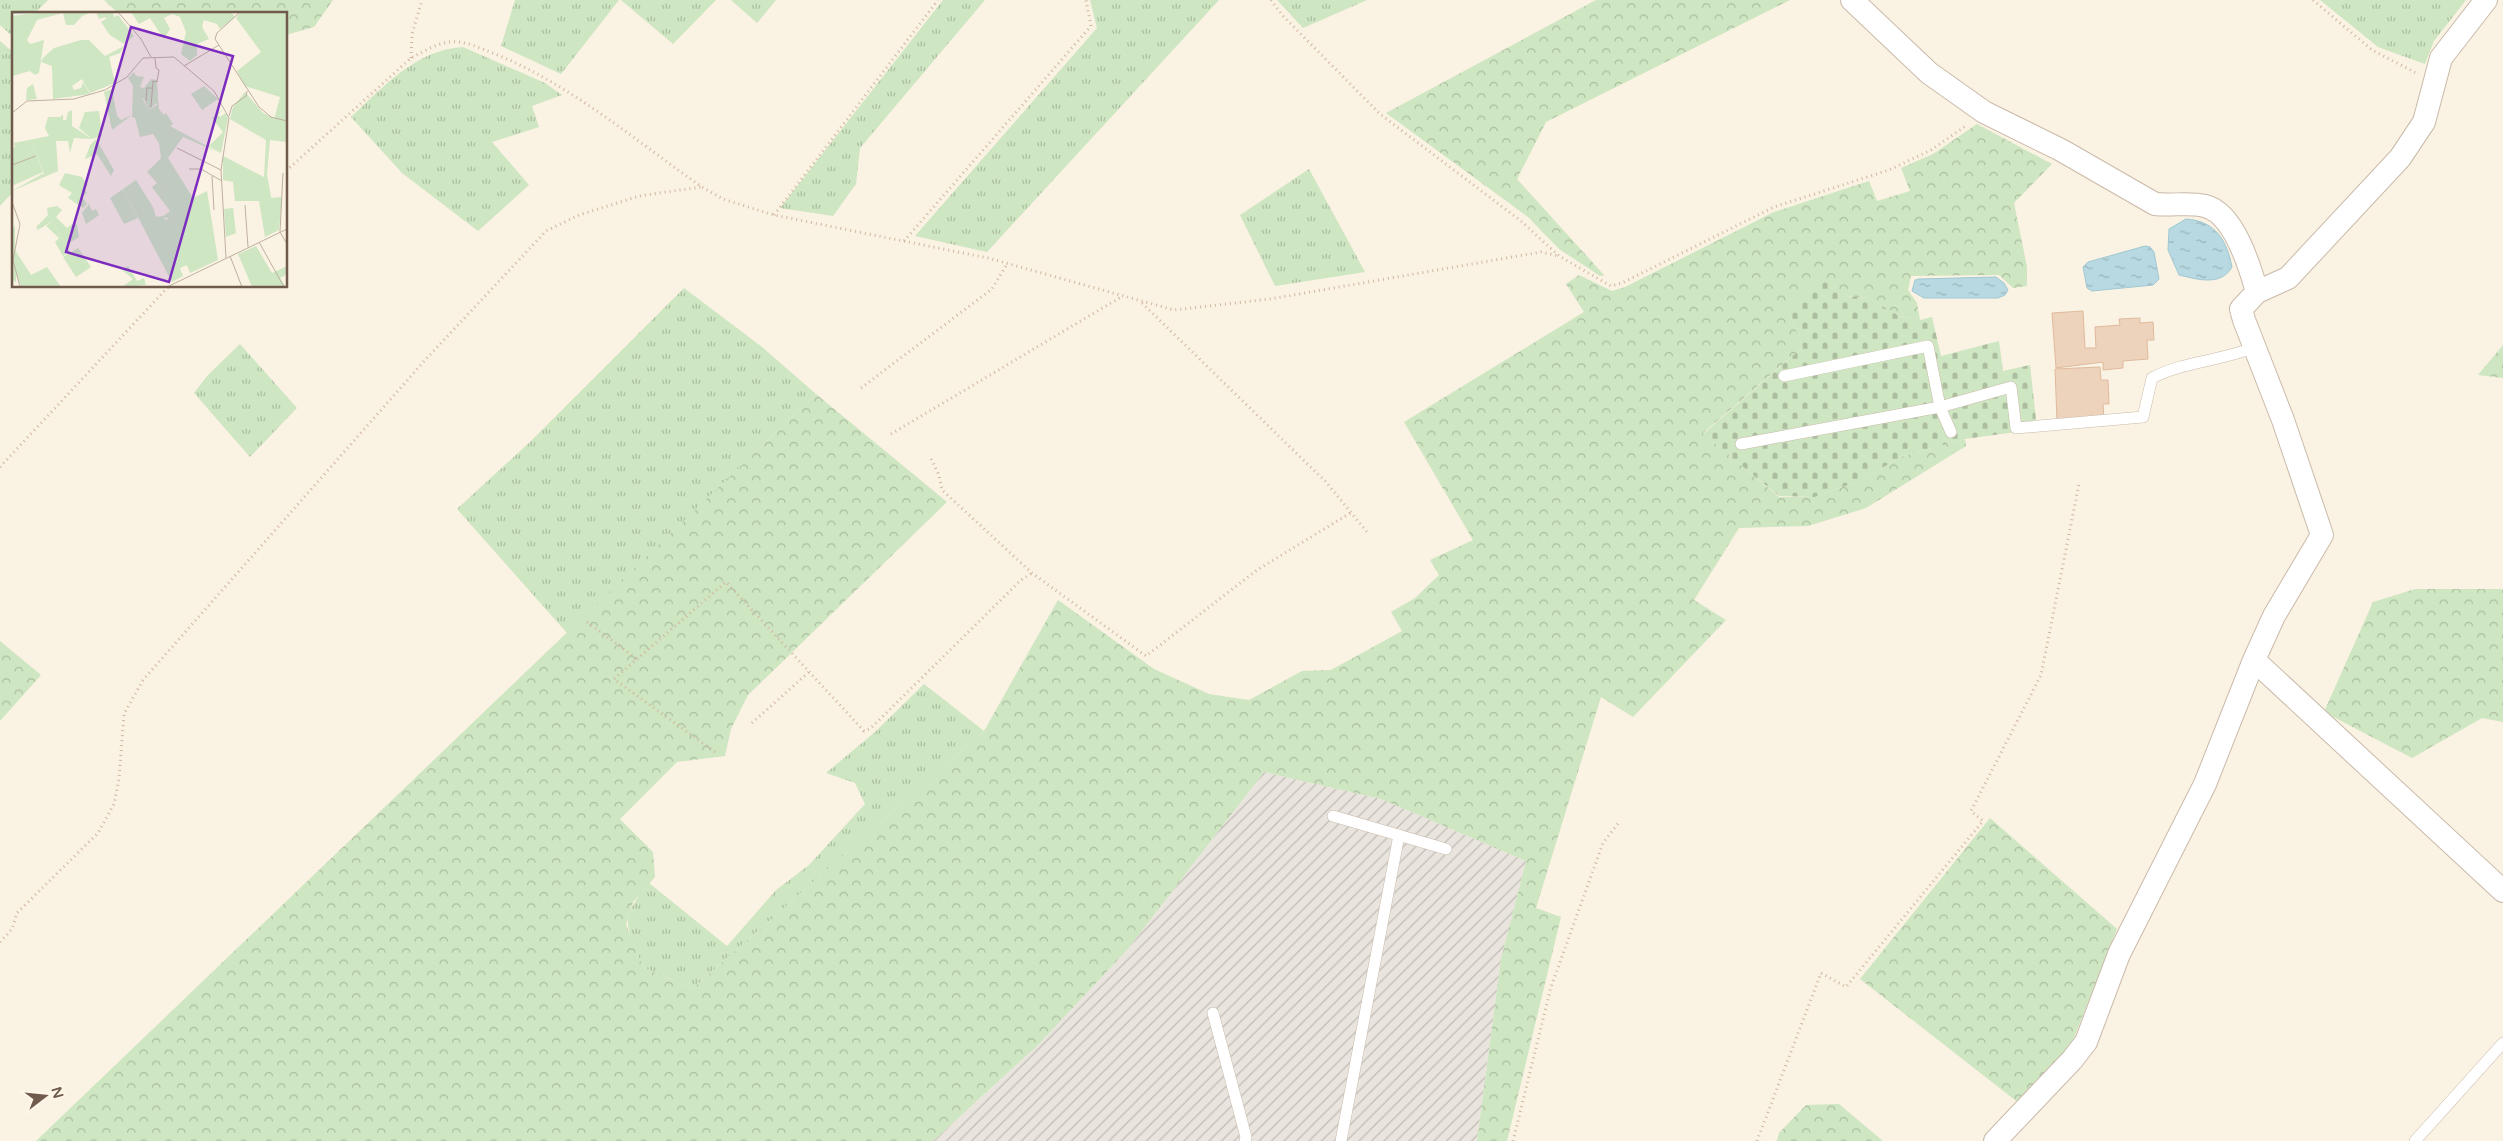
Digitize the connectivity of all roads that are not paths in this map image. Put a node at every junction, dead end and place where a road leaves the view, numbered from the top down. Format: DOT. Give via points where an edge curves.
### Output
graph roads {
  1 [pos="1852,0"];
  2 [pos="2486,0"];
  3 [pos="2257,292"];
  4 [pos="2254,347"];
  5 [pos="1784,376"];
  6 [pos="1940,407"];
  7 [pos="1951,432"];
  8 [pos="1741,444"];
  9 [pos="2254,660"];
  10 [pos="1333,816"];
  11 [pos="1399,836"];
  12 [pos="1446,849"];
  13 [pos="2503,891"];
  14 [pos="1213,1014"];
  15 [pos="2503,1043"];
  16 [pos="1245,1141"];
  17 [pos="1341,1141"];
  18 [pos="1995,1141"];
  19 [pos="2415,1141"];
  1 -- 3 [label="street" via="1929,73 1984,112 2070,155 2155,204 2211,208 2224,219 2239,240"];
  2 -- 3 [label="street" via="2442,58 2424,122 2400,158 2288,278"];
  3 -- 4 [label="street" via="2241,309"];
  4 -- 6 [label="lane" via="2235,355 2167,370 2152,378 2143,417 2016,428 2011,387"];
  4 -- 9 [label="street" via="2322,535 2274,616"];
  5 -- 6 [label="lane" via="1928,346"];
  6 -- 7 [label="lane"];
  6 -- 8 [label="lane"];
  9 -- 13 [label="street"];
  9 -- 18 [label="street" via="2205,784 2119,954 2086,1042"];
  10 -- 11 [label="lane"];
  11 -- 12 [label="lane"];
  11 -- 17 [label="lane"];
  14 -- 16 [label="lane"];
  15 -- 19 [label="lane"];
}
